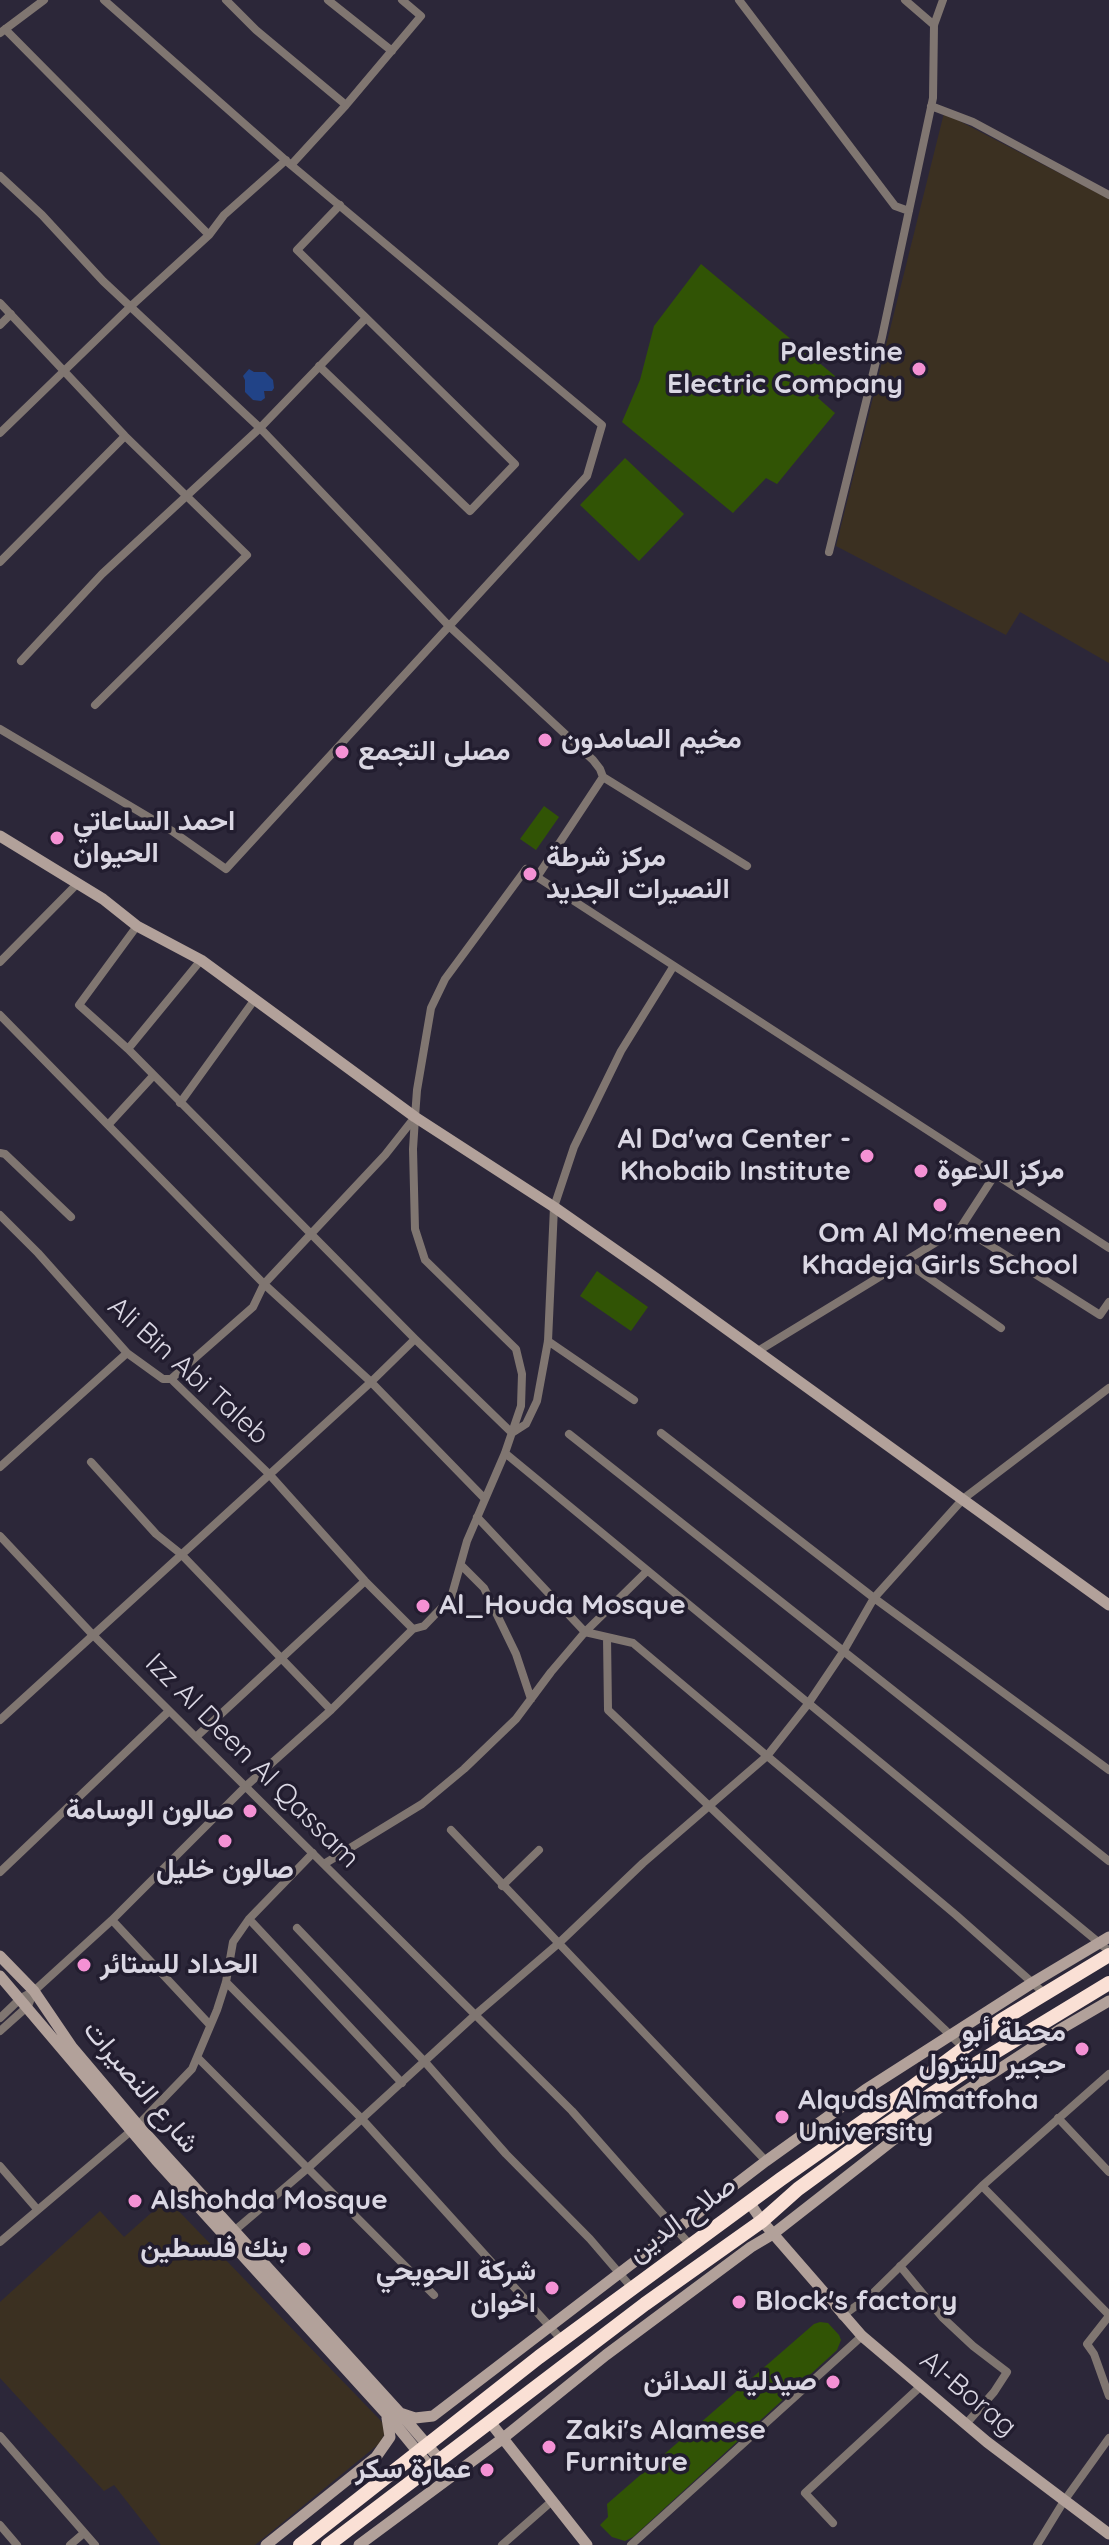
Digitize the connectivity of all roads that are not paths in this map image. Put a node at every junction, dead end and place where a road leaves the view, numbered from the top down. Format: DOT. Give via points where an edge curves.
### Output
graph roads {
  1 [pos="44,0"];
  2 [pos="104,0"];
  3 [pos="226,0"];
  4 [pos="328,0"];
  5 [pos="402,0"];
  6 [pos="739,0"];
  7 [pos="905,0"];
  8 [pos="943,0"];
  9 [pos="934,25"];
  10 [pos="3,31"];
  11 [pos="392,51"];
  12 [pos="346,105"];
  13 [pos="931,106"];
  14 [pos="288,162"];
  15 [pos="0,176"];
  16 [pos="1109,195"];
  17 [pos="340,205"];
  18 [pos="909,211"];
  19 [pos="209,235"];
  20 [pos="0,303"];
  21 [pos="130,307"];
  22 [pos="11,314"];
  23 [pos="366,318"];
  24 [pos="0,325"];
  25 [pos="319,366"];
  26 [pos="65,369"];
  27 [pos="260,428"];
  28 [pos="0,433"];
  29 [pos="125,436"];
  30 [pos="185,495"];
  31 [pos="829,552"];
  32 [pos="0,562"];
  33 [pos="448,625"];
  34 [pos="21,661"];
  35 [pos="95,705"];
  36 [pos="0,729"];
  37 [pos="603,777"];
  38 [pos="1,839"];
  39 [pos="747,866"];
  40 [pos="537,877"];
  41 [pos="77,884"];
  42 [pos="137,926"];
  43 [pos="201,960"];
  44 [pos="0,962"];
  45 [pos="673,967"];
  46 [pos="255,999"];
  47 [pos="0,1015"];
  48 [pos="128,1049"];
  49 [pos="153,1076"];
  50 [pos="180,1103"];
  51 [pos="415,1117"];
  52 [pos="108,1125"];
  53 [pos="0,1153"];
  54 [pos="996,1173"];
  55 [pos="554,1207"];
  56 [pos="0,1215"];
  57 [pos="71,1217"];
  58 [pos="961,1227"];
  59 [pos="310,1233"];
  60 [pos="1109,1248"];
  61 [pos="906,1262"];
  62 [pos="264,1284"];
  63 [pos="1109,1302"];
  64 [pos="1001,1328"];
  65 [pos="415,1339"];
  66 [pos="548,1341"];
  67 [pos="758,1351"];
  68 [pos="127,1353"];
  69 [pos="171,1379"];
  70 [pos="371,1382"];
  71 [pos="1109,1388"];
  72 [pos="634,1400"];
  73 [pos="512,1433"];
  74 [pos="661,1433"];
  75 [pos="569,1434"];
  76 [pos="505,1453"];
  77 [pos="91,1462"];
  78 [pos="0,1467"];
  79 [pos="269,1474"];
  80 [pos="485,1499"];
  81 [pos="963,1499"];
  82 [pos="477,1517"];
  83 [pos="0,1536"];
  84 [pos="181,1554"];
  85 [pos="461,1565"];
  86 [pos="647,1571"];
  87 [pos="365,1581"];
  88 [pos="874,1598"];
  89 [pos="1109,1605"];
  90 [pos="413,1629"];
  91 [pos="585,1632"];
  92 [pos="92,1634"];
  93 [pos="607,1637"];
  94 [pos="843,1652"];
  95 [pos="282,1660"];
  96 [pos="531,1699"];
  97 [pos="808,1704"];
  98 [pos="331,1710"];
  99 [pos="169,1711"];
  100 [pos="0,1720"];
  101 [pos="196,1737"];
  102 [pos="767,1756"];
  103 [pos="1109,1770"];
  104 [pos="246,1786"];
  105 [pos="710,1805"];
  106 [pos="451,1830"];
  107 [pos="539,1850"];
  108 [pos="313,1853"];
  109 [pos="1109,1861"];
  110 [pos="324,1864"];
  111 [pos="0,1872"];
  112 [pos="502,1886"];
  113 [pos="249,1919"];
  114 [pos="112,1920"];
  115 [pos="297,1928"];
  116 [pos="1104,1939"];
  117 [pos="559,1943"];
  118 [pos="1109,1953"];
  119 [pos="0,1956"];
  120 [pos="0,1976"];
  121 [pos="226,1982"];
  122 [pos="1032,1983"];
  123 [pos="1109,1983"];
  124 [pos="34,1991"];
  125 [pos="1044,1993"];
  126 [pos="1109,2001"];
  127 [pos="24,2002"];
  128 [pos="475,2015"];
  129 [pos="0,2018"];
  130 [pos="210,2025"];
  131 [pos="0,2031"];
  132 [pos="950,2034"];
  133 [pos="964,2048"];
  134 [pos="198,2058"];
  135 [pos="425,2062"];
  136 [pos="1109,2074"];
  137 [pos="402,2083"];
  138 [pos="361,2118"];
  139 [pos="1058,2118"];
  140 [pos="135,2127"];
  141 [pos="766,2161"];
  142 [pos="0,2166"];
  143 [pos="308,2168"];
  144 [pos="1109,2172"];
  145 [pos="982,2186"];
  146 [pos="749,2202"];
  147 [pos="37,2209"];
  148 [pos="762,2221"];
  149 [pos="677,2230"];
  150 [pos="234,2231"];
  151 [pos="773,2234"];
  152 [pos="0,2242"];
  153 [pos="690,2245"];
  154 [pos="900,2266"];
  155 [pos="621,2274"];
  156 [pos="632,2288"];
  157 [pos="434,2295"];
  158 [pos="1109,2315"];
  159 [pos="842,2316"];
  160 [pos="550,2326"];
  161 [pos="862,2336"];
  162 [pos="562,2340"];
  163 [pos="921,2386"];
  164 [pos="1109,2396"];
  165 [pos="381,2407"];
  166 [pos="400,2413"];
  167 [pos="490,2422"];
  168 [pos="966,2424"];
  169 [pos="0,2436"];
  170 [pos="1109,2438"];
  171 [pos="502,2439"];
  172 [pos="423,2448"];
  173 [pos="436,2465"];
  174 [pos="552,2501"];
  175 [pos="1064,2501"];
  176 [pos="833,2523"];
  177 [pos="0,2525"];
  178 [pos="84,2533"];
  179 [pos="1109,2534"];
  180 [pos="17,2545"];
  181 [pos="70,2545"];
  182 [pos="95,2545"];
  183 [pos="266,2545"];
  184 [pos="300,2545"];
  185 [pos="328,2545"];
  186 [pos="359,2545"];
  187 [pos="502,2545"];
  188 [pos="587,2545"];
  189 [pos="631,2545"];
  190 [pos="1037,2545"];
  1 -- 10 [label="street"];
  2 -- 14 [label="street"];
  3 -- 12 [label="street"];
  4 -- 11 [label="street"];
  5 -- 11 [label="street" via="421,16"];
  6 -- 18 [label="street" via="895,206"];
  7 -- 9 [label="street"];
  8 -- 9 [label="street"];
  9 -- 13 [label="street"];
  10 -- 19 [label="street"];
  11 -- 12 [label="street"];
  12 -- 14 [label="street"];
  13 -- 16 [label="street" via="973,122"];
  13 -- 18 [label="street"];
  14 -- 17 [label="street"];
  14 -- 19 [label="street" via="224,215"];
  15 -- 21 [label="street"];
  17 -- 23 [label="street" via="297,250"];
  17 -- 33 [label="street" via="602,425 587,476"];
  18 -- 31 [label="street"];
  19 -- 21 [label="street"];
  20 -- 22 [label="street"];
  21 -- 26 [label="street"];
  21 -- 27 [label="street"];
  22 -- 24 [label="street"];
  22 -- 26 [label="street"];
  23 -- 25 [label="street"];
  23 -- 25 [label="street" via="515,464 470,511"];
  25 -- 27 [label="street"];
  26 -- 28 [label="street"];
  26 -- 29 [label="street"];
  27 -- 30 [label="street"];
  27 -- 33 [label="street"];
  29 -- 30 [label="street"];
  29 -- 32 [label="street"];
  30 -- 34 [label="street"];
  30 -- 35 [label="street" via="247,555"];
  33 -- 36 [label="street" via="226,869"];
  33 -- 37 [label="street" via="593,760"];
  37 -- 39 [label="street"];
  37 -- 40 [label="street"];
  38 -- 41 [label="main road"];
  40 -- 45 [label="street"];
  40 -- 51 [label="street" via="526,869 445,979 431,1008"];
  41 -- 42 [label="main road"];
  41 -- 44 [label="street"];
  42 -- 43 [label="main road"];
  42 -- 48 [label="street" via="79,1005"];
  43 -- 46 [label="main road"];
  43 -- 48 [label="street"];
  45 -- 54 [label="street"];
  45 -- 55 [label="street" via="614,1065 574,1147"];
  46 -- 50 [label="street"];
  46 -- 51 [label="main road"];
  47 -- 52 [label="street"];
  48 -- 49 [label="street"];
  49 -- 50 [label="street"];
  49 -- 52 [label="street"];
  50 -- 59 [label="street"];
  51 -- 55 [label="main road"];
  51 -- 59 [label="street"];
  51 -- 73 [label="street" via="415,1229 425,1260 516,1349 521,1406"];
  52 -- 62 [label="street"];
  53 -- 57 [label="street"];
  54 -- 58 [label="street"];
  54 -- 60 [label="street"];
  55 -- 66 [label="street"];
  55 -- 67 [label="main road"];
  56 -- 68 [label="street, Ali Bin Abi Taleb"];
  58 -- 61 [label="street"];
  58 -- 63 [label="street" via="1100,1315"];
  59 -- 62 [label="street"];
  59 -- 65 [label="street"];
  61 -- 64 [label="street"];
  61 -- 67 [label="street"];
  62 -- 69 [label="street" via="253,1307"];
  62 -- 70 [label="street"];
  65 -- 70 [label="street"];
  65 -- 73 [label="street"];
  66 -- 72 [label="street"];
  66 -- 73 [label="street" via="537,1401 526,1424"];
  67 -- 81 [label="main road"];
  68 -- 69 [label="street, Ali Bin Abi Taleb" via="163,1379"];
  68 -- 78 [label="street"];
  69 -- 79 [label="street, Ali Bin Abi Taleb"];
  70 -- 79 [label="street"];
  70 -- 80 [label="street"];
  71 -- 81 [label="street"];
  73 -- 76 [label="street"];
  74 -- 88 [label="street"];
  75 -- 94 [label="street"];
  76 -- 80 [label="street"];
  76 -- 86 [label="street"];
  77 -- 84 [label="street"];
  79 -- 84 [label="street"];
  79 -- 87 [label="street, Ali Bin Abi Taleb"];
  80 -- 82 [label="street"];
  81 -- 88 [label="street"];
  81 -- 89 [label="main road"];
  82 -- 85 [label="street"];
  82 -- 91 [label="street"];
  83 -- 92 [label="street, Izz Al Deen Al Qassam"];
  84 -- 92 [label="street"];
  84 -- 95 [label="street"];
  85 -- 90 [label="street" via="451,1598 424,1626"];
  85 -- 96 [label="street" via="484,1588"];
  86 -- 91 [label="street"];
  86 -- 97 [label="street"];
  87 -- 90 [label="street, Ali Bin Abi Taleb"];
  87 -- 95 [label="street"];
  88 -- 94 [label="street"];
  88 -- 103 [label="street"];
  90 -- 98 [label="street"];
  91 -- 93 [label="street"];
  91 -- 96 [label="street"];
  92 -- 99 [label="street, Izz Al Deen Al Qassam"];
  92 -- 100 [label="street"];
  93 -- 102 [label="street" via="633,1643"];
  93 -- 105 [label="street" via="608,1710"];
  94 -- 97 [label="street"];
  94 -- 109 [label="street"];
  95 -- 98 [label="street"];
  95 -- 101 [label="street"];
  96 -- 110 [label="street" via="488,1747 422,1804"];
  97 -- 102 [label="street"];
  97 -- 116 [label="street"];
  98 -- 104 [label="street"];
  99 -- 101 [label="street, Izz Al Deen Al Qassam"];
  99 -- 111 [label="street"];
  101 -- 104 [label="street, Izz Al Deen Al Qassam"];
  102 -- 105 [label="street"];
  102 -- 122 [label="street"];
  104 -- 108 [label="street, Izz Al Deen Al Qassam"];
  104 -- 114 [label="street"];
  105 -- 117 [label="street"];
  105 -- 132 [label="street"];
  106 -- 112 [label="street"];
  107 -- 112 [label="street"];
  108 -- 110 [label="street, Izz Al Deen Al Qassam"];
  108 -- 113 [label="street"];
  110 -- 128 [label="street, Izz Al Deen Al Qassam"];
  112 -- 117 [label="street"];
  113 -- 121 [label="street" via="233,1942"];
  113 -- 137 [label="street"];
  114 -- 124 [label="street"];
  114 -- 130 [label="street"];
  115 -- 135 [label="street"];
  116 -- 118 [label="street"];
  116 -- 122 [label="main road"];
  117 -- 128 [label="street"];
  117 -- 141 [label="street"];
  118 -- 125 [label="highway, صلاح الدين"];
  119 -- 124 [label="main road, شارع النصيرات"];
  120 -- 127 [label="main road, شارع النصيرات"];
  121 -- 130 [label="street"];
  121 -- 138 [label="street"];
  122 -- 125 [label="street"];
  122 -- 132 [label="main road"];
  123 -- 148 [label="highway, صلاح الدين" via="929,2094"];
  124 -- 127 [label="street"];
  124 -- 140 [label="main road, شارع النصيرات"];
  125 -- 133 [label="highway, صلاح الدين"];
  126 -- 151 [label="main road" via="906,2130"];
  127 -- 129 [label="street"];
  127 -- 131 [label="street"];
  127 -- 140 [label="main road, شارع النصيرات"];
  128 -- 135 [label="street"];
  128 -- 149 [label="street, Izz Al Deen Al Qassam" via="572,2111"];
  130 -- 134 [label="street"];
  132 -- 133 [label="street"];
  132 -- 141 [label="main road"];
  133 -- 146 [label="highway, صلاح الدين"];
  134 -- 140 [label="street"];
  134 -- 143 [label="street"];
  135 -- 137 [label="street"];
  135 -- 155 [label="street"];
  136 -- 139 [label="street"];
  137 -- 138 [label="street"];
  138 -- 143 [label="street"];
  138 -- 160 [label="street"];
  139 -- 144 [label="street"];
  139 -- 145 [label="street"];
  140 -- 147 [label="street"];
  140 -- 150 [label="main road, شارع النصيرات"];
  140 -- 165 [label="main road, شارع النصيرات" via="156,2160"];
  141 -- 149 [label="main road"];
  142 -- 147 [label="street"];
  143 -- 150 [label="street"];
  143 -- 157 [label="street"];
  145 -- 154 [label="street"];
  145 -- 158 [label="street"];
  146 -- 148 [label="main road, Al-Borag"];
  146 -- 153 [label="highway, صلاح الدين"];
  147 -- 152 [label="street"];
  148 -- 151 [label="main road, Al-Borag"];
  148 -- 167 [label="highway, صلاح الدين"];
  149 -- 153 [label="street, Izz Al Deen Al Qassam"];
  149 -- 155 [label="main road"];
  150 -- 166 [label="main road, شارع النصيرات"];
  151 -- 159 [label="main road, Al-Borag"];
  151 -- 171 [label="main road" via="606,2355"];
  153 -- 156 [label="highway, صلاح الدين"];
  154 -- 159 [label="street"];
  154 -- 168 [label="street" via="942,2317 1007,2372"];
  155 -- 156 [label="street"];
  155 -- 160 [label="main road"];
  156 -- 162 [label="highway, صلاح الدين"];
  158 -- 164 [label="street" via="1087,2344"];
  159 -- 161 [label="main road, Al-Borag"];
  160 -- 162 [label="street"];
  160 -- 166 [label="main road" via="433,2416"];
  161 -- 163 [label="main road, Al-Borag"];
  161 -- 189 [label="street"];
  162 -- 172 [label="highway, صلاح الدين"];
  163 -- 168 [label="main road, Al-Borag"];
  163 -- 176 [label="street" via="805,2493"];
  165 -- 172 [label="main road, شارع النصيرات"];
  165 -- 183 [label="main road" via="390,2427 383,2450"];
  166 -- 172 [label="main road, شارع النصيرات"];
  167 -- 171 [label="main road"];
  167 -- 173 [label="highway, صلاح الدين"];
  168 -- 175 [label="main road, Al-Borag"];
  169 -- 178 [label="street"];
  170 -- 175 [label="street"];
  171 -- 174 [label="main road"];
  171 -- 186 [label="main road"];
  172 -- 173 [label="main road, شارع النصيرات"];
  172 -- 184 [label="highway, صلاح الدين"];
  173 -- 185 [label="highway, صلاح الدين"];
  174 -- 187 [label="street"];
  174 -- 188 [label="main road"];
  175 -- 179 [label="main road, Al-Borag"];
  175 -- 190 [label="street"];
  177 -- 180 [label="street"];
  178 -- 181 [label="street"];
  178 -- 182 [label="street"];
}
